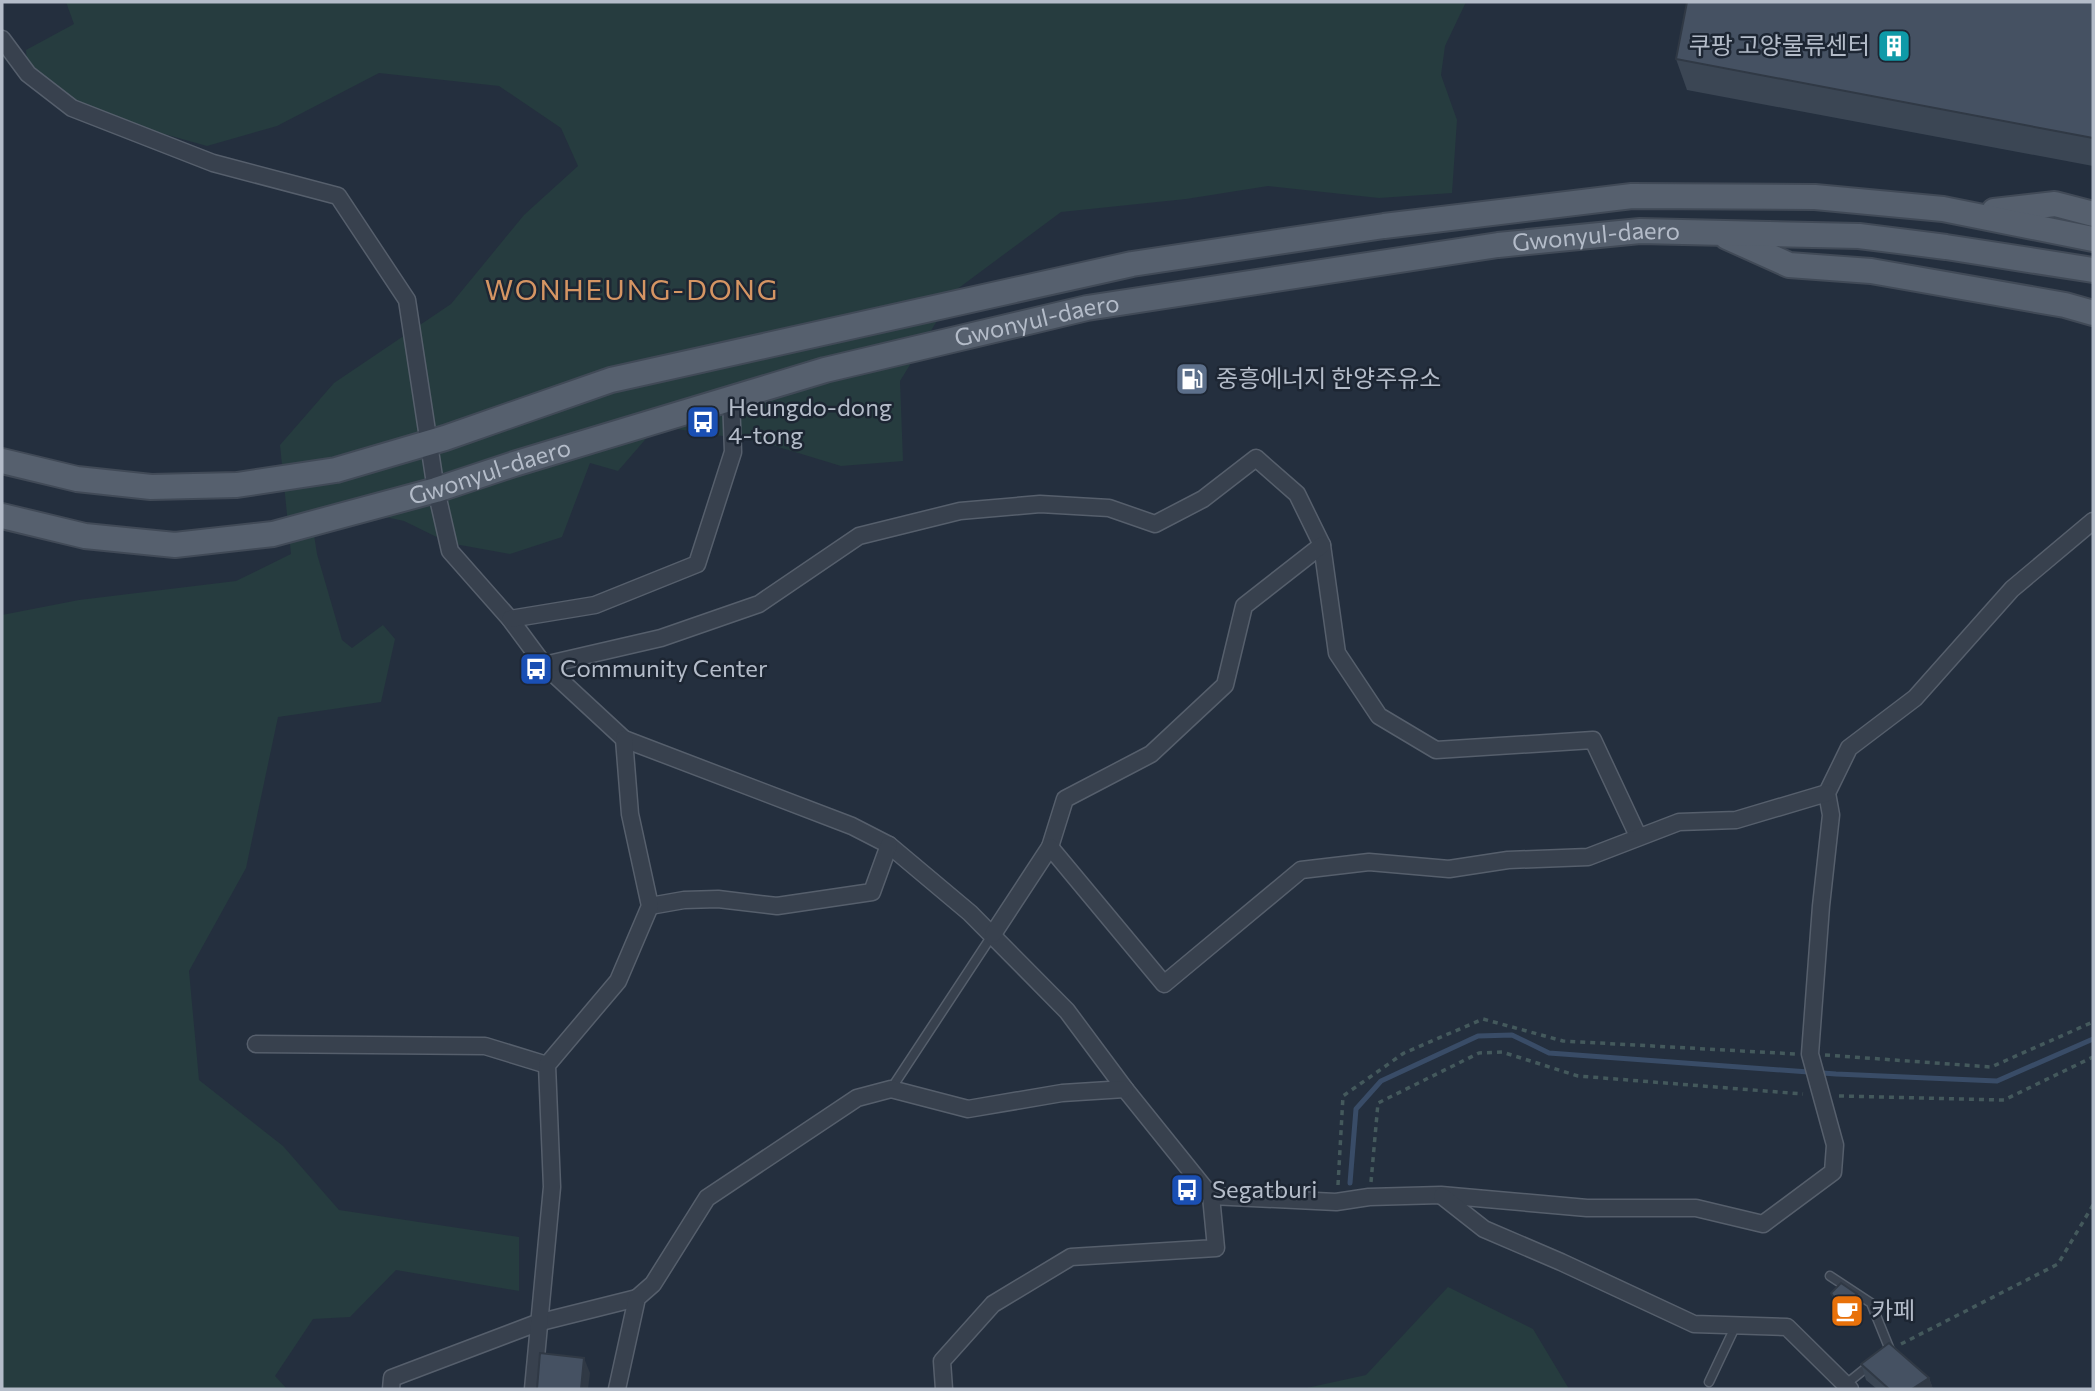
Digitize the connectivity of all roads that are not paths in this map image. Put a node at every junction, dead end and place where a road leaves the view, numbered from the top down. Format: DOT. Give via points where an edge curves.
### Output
graph roads {
  1 [pos="2,39"];
  2 [pos="1970,214"];
  3 [pos="2093,214"];
  4 [pos="1716,233"];
  5 [pos="2093,239"];
  6 [pos="2093,270"];
  7 [pos="2093,313"];
  8 [pos="731,397"];
  9 [pos="429,442"];
  10 [pos="2,461"];
  11 [pos="436,490"];
  12 [pos="2,516"];
  13 [pos="2093,521"];
  14 [pos="1322,545"];
  15 [pos="510,620"];
  16 [pos="544,665"];
  17 [pos="624,739"];
  18 [pos="1827,793"];
  19 [pos="1639,836"];
  20 [pos="889,845"];
  21 [pos="1050,848"];
  22 [pos="650,906"];
  23 [pos="993,934"];
  24 [pos="256,1044"];
  25 [pos="547,1065"];
  26 [pos="1125,1088"];
  27 [pos="891,1089"];
  28 [pos="1441,1195"];
  29 [pos="1211,1196"];
  30 [pos="1830,1276"];
  31 [pos="637,1298"];
  32 [pos="537,1323"];
  33 [pos="1736,1325"];
  34 [pos="1709,1382"];
  35 [pos="1845,1388"];
  36 [pos="391,1389"];
  37 [pos="533,1389"];
  38 [pos="617,1389"];
  39 [pos="944,1389"];
  1 -- 9 [label="street" via="27,74 72,108 213,163 338,196 407,300"];
  2 -- 3 [label="main road" via="2055,204"];
  2 -- 5 [label="main road, Gwonyul-daero"];
  2 -- 9 [label="main road, Gwonyul-daero" via="1815,197 1632,196 1384,226 1132,264 624,377"];
  4 -- 6 [label="main road, Gwonyul-daero" via="1858,236"];
  4 -- 7 [label="main road" via="1789,265 1871,271"];
  4 -- 8 [label="main road, Gwonyul-daero" via="1640,231 1499,245 1087,308"];
  8 -- 11 [label="main road, Gwonyul-daero"];
  8 -- 15 [label="street" via="733,452 697,564 595,605"];
  9 -- 10 [label="main road, Gwonyul-daero" via="337,470 237,485 152,487 77,479"];
  9 -- 11 [label="street"];
  11 -- 12 [label="main road, Gwonyul-daero" via="273,534 175,545 85,536"];
  11 -- 15 [label="street" via="450,551"];
  13 -- 18 [label="street" via="2012,589 1915,698 1849,748"];
  14 -- 16 [label="street" via="1297,494 1256,458 1203,499 1155,524 1109,508 1040,505 960,511 859,536 760,604 661,638"];
  14 -- 19 [label="street" via="1337,653 1379,716 1436,750 1593,740"];
  14 -- 21 [label="street" via="1244,606 1225,685 1151,754 1065,799"];
  15 -- 16 [label="street"];
  16 -- 17 [label="street"];
  17 -- 20 [label="street" via="852,826"];
  17 -- 22 [label="street" via="630,814"];
  18 -- 19 [label="street" via="1736,820 1679,822"];
  18 -- 28 [label="street" via="1831,815 1812,1059 1835,1144 1833,1172 1763,1224 1696,1208 1587,1208"];
  19 -- 21 [label="street" via="1588,857 1508,860 1449,869 1369,862 1301,870 1164,984"];
  20 -- 22 [label="street" via="872,892 776,906 718,899"];
  20 -- 23 [label="street"];
  21 -- 23 [label="street"];
  22 -- 25 [label="street" via="618,981"];
  23 -- 26 [label="street" via="1067,1011"];
  23 -- 27 [label="lane"];
  24 -- 25 [label="street" via="485,1046"];
  25 -- 32 [label="street" via="552,1187"];
  26 -- 27 [label="street" via="968,1109"];
  26 -- 29 [label="street"];
  27 -- 31 [label="street" via="857,1098 706,1198 653,1284"];
  28 -- 29 [label="street" via="1369,1196 1336,1202"];
  28 -- 33 [label="street" via="1483,1230 1694,1324"];
  29 -- 39 [label="street" via="1216,1248 1071,1257 993,1304 942,1361"];
  30 -- 35 [label="lane" via="1871,1303 1890,1350"];
  31 -- 32 [label="street"];
  31 -- 38 [label="street"];
  32 -- 36 [label="street" via="391,1378"];
  32 -- 37 [label="street"];
  33 -- 34 [label="lane"];
  33 -- 35 [label="street" via="1787,1327"];
}
